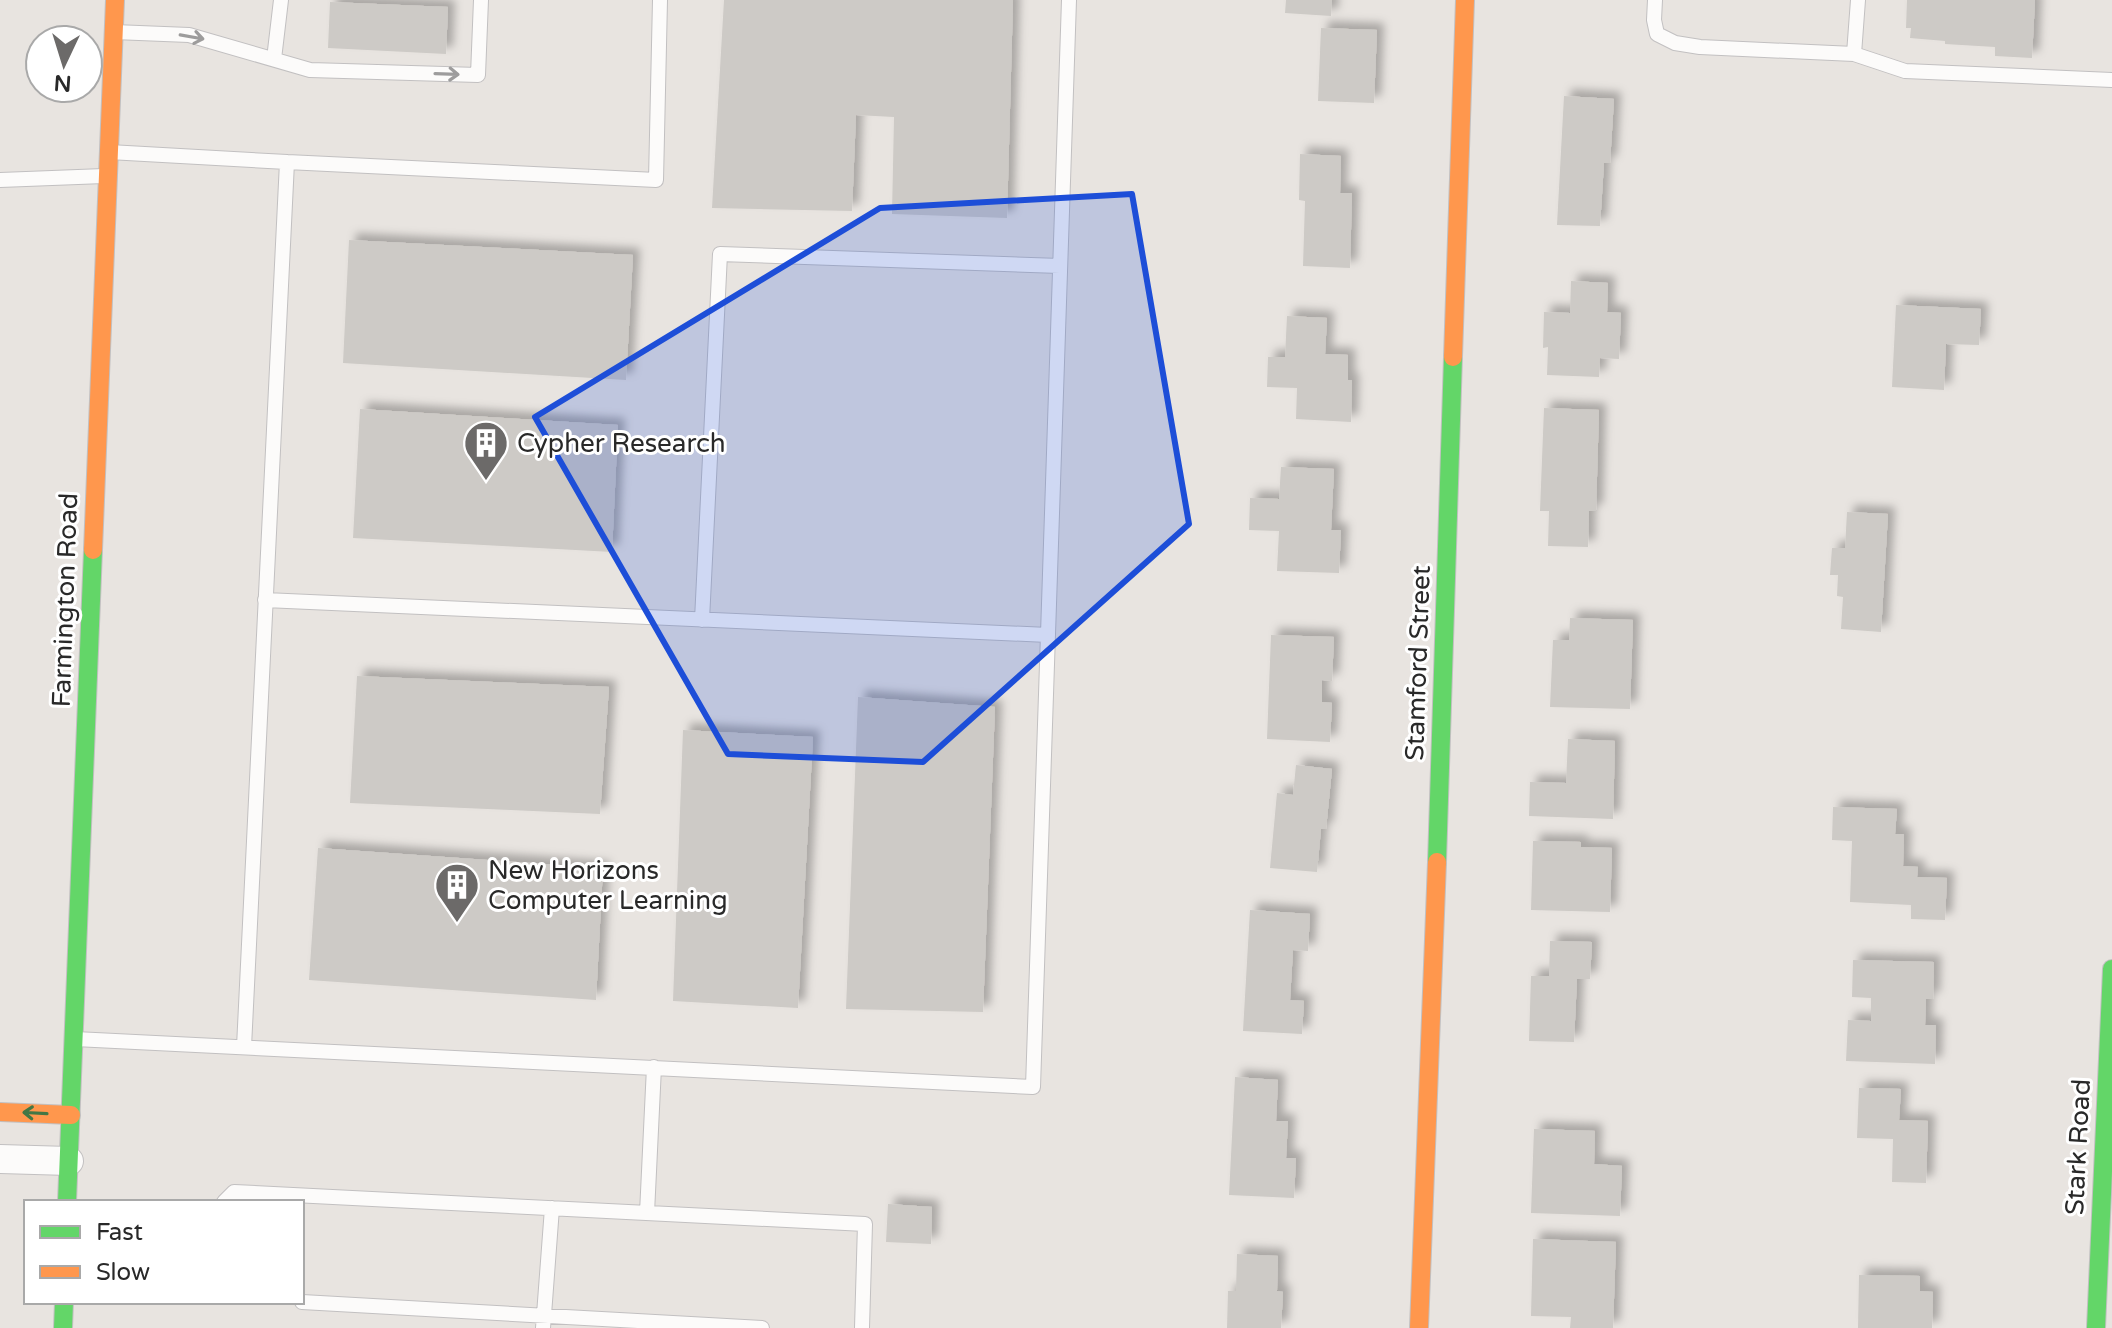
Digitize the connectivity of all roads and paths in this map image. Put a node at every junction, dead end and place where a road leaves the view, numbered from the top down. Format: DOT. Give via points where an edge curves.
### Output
graph roads {
  1 [pos="115,0"];
  2 [pos="281,0"];
  3 [pos="481,0"];
  4 [pos="660,0"];
  5 [pos="1069,0"];
  6 [pos="1465,0"];
  7 [pos="1655,0"];
  8 [pos="1858,0"];
  9 [pos="114,32"];
  10 [pos="1854,54"];
  11 [pos="274,59"];
  12 [pos="2112,80"];
  13 [pos="109,152"];
  14 [pos="287,162"];
  15 [pos="108,176"];
  16 [pos="0,180"];
  17 [pos="1060,266"];
  18 [pos="265,600"];
  19 [pos="702,620"];
  20 [pos="1048,635"];
  21 [pos="2112,969"];
  22 [pos="74,1039"];
  23 [pos="244,1047"];
  24 [pos="654,1067"];
  25 [pos="0,1112"];
  26 [pos="71,1115"];
  27 [pos="0,1159"];
  28 [pos="69,1161"];
  29 [pos="67,1200"];
  30 [pos="226,1200"];
  31 [pos="552,1208"];
  32 [pos="647,1213"];
  33 [pos="304,1302"];
  34 [pos="64,1304"];
  35 [pos="543,1322"];
  36 [pos="63,1328"];
  37 [pos="762,1328"];
  38 [pos="862,1328"];
  39 [pos="1419,1328"];
  40 [pos="2096,1328"];
  1 -- 9 [label="street, Farmington Road"];
  2 -- 11 [label="lane"];
  11 -- 3 [label="lane, one-way" via="310,70 478,75"];
  4 -- 14 [label="lane" via="656,180"];
  5 -- 17 [label="lane"];
  6 -- 39 [label="street, Stamford Street"];
  7 -- 10 [label="lane" via="1657,34 1675,43"];
  8 -- 10 [label="lane"];
  9 -- 11 [label="lane, one-way" via="189,35"];
  9 -- 13 [label="street, Farmington Road"];
  10 -- 12 [label="lane" via="1905,71"];
  13 -- 14 [label="lane"];
  13 -- 15 [label="street, Farmington Road"];
  14 -- 18 [label="lane"];
  15 -- 16 [label="lane"];
  15 -- 22 [label="street, Farmington Road"];
  17 -- 19 [label="lane" via="720,254"];
  17 -- 20 [label="lane"];
  18 -- 19 [label="lane"];
  18 -- 23 [label="lane"];
  19 -- 20 [label="lane"];
  20 -- 24 [label="lane" via="1033,1087"];
  21 -- 40 [label="street, Stark Road"];
  22 -- 23 [label="lane"];
  22 -- 26 [label="street, Farmington Road"];
  23 -- 24 [label="lane"];
  24 -- 32 [label="lane"];
  26 -- 25 [label="street, one-way"];
  26 -- 28 [label="street, Farmington Road"];
  27 -- 28 [label="street"];
  28 -- 29 [label="street, Farmington Road"];
  30 -- 31 [label="lane" via="234,1192"];
  31 -- 32 [label="lane"];
  31 -- 35 [label="lane"];
  32 -- 38 [label="lane" via="865,1224"];
  33 -- 35 [label="lane"];
  34 -- 36 [label="street"];
  35 -- 37 [label="lane"];
}
